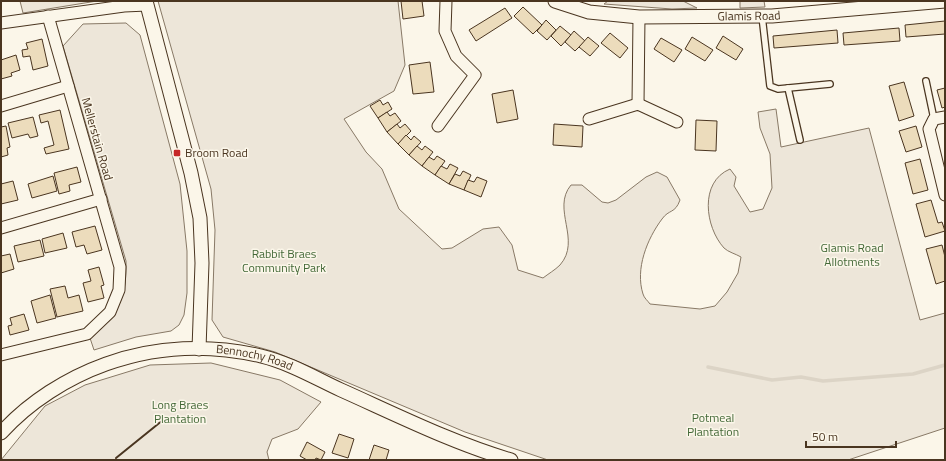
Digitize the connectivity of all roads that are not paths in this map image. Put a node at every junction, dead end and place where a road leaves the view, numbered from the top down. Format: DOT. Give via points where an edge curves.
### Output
graph roads {
  1 [pos="446,1"];
  2 [pos="555,1"];
  3 [pos="945,2"];
  4 [pos="147,3"];
  5 [pos="48,16"];
  6 [pos="762,16"];
  7 [pos="639,17"];
  8 [pos="1,23"];
  9 [pos="926,81"];
  10 [pos="830,84"];
  11 [pos="68,86"];
  12 [pos="788,88"];
  13 [pos="638,104"];
  14 [pos="1,106"];
  15 [pos="589,118"];
  16 [pos="939,118"];
  17 [pos="677,122"];
  18 [pos="438,126"];
  19 [pos="800,140"];
  20 [pos="945,195"];
  21 [pos="101,199"];
  22 [pos="1,228"];
  23 [pos="199,349"];
  24 [pos="1,355"];
  25 [pos="1,432"];
  26 [pos="511,460"];
  1 -- 18 [label="street" via="445,31 456,56 475,75"];
  2 -- 7 [label="street, Glamis Road" via="589,12"];
  3 -- 6 [label="street, Glamis Road"];
  4 -- 5 [label="street"];
  4 -- 23 [label="street" via="191,173 200,218 202,263"];
  5 -- 8 [label="street"];
  5 -- 11 [label="street, Mellerstain Road"];
  6 -- 7 [label="street, Glamis Road"];
  6 -- 12 [label="lane" via="770,86 778,89"];
  7 -- 13 [label="street"];
  9 -- 16 [label="lane"];
  10 -- 12 [label="lane"];
  11 -- 14 [label="street, Mellerstain Road"];
  11 -- 21 [label="street, Mellerstain Road"];
  12 -- 19 [label="lane"];
  13 -- 15 [label="street"];
  13 -- 17 [label="street"];
  16 -- 20 [label="street" via="929,129"];
  21 -- 22 [label="street, Mellerstain Road"];
  21 -- 24 [label="street, Mellerstain Road" via="120,267 119,290 110,312 87,334"];
  23 -- 25 [label="street, Bennochy Road" via="165,349 98,367 44,395"];
  23 -- 26 [label="street, Bennochy Road" via="255,355 295,367 445,436"];
}
